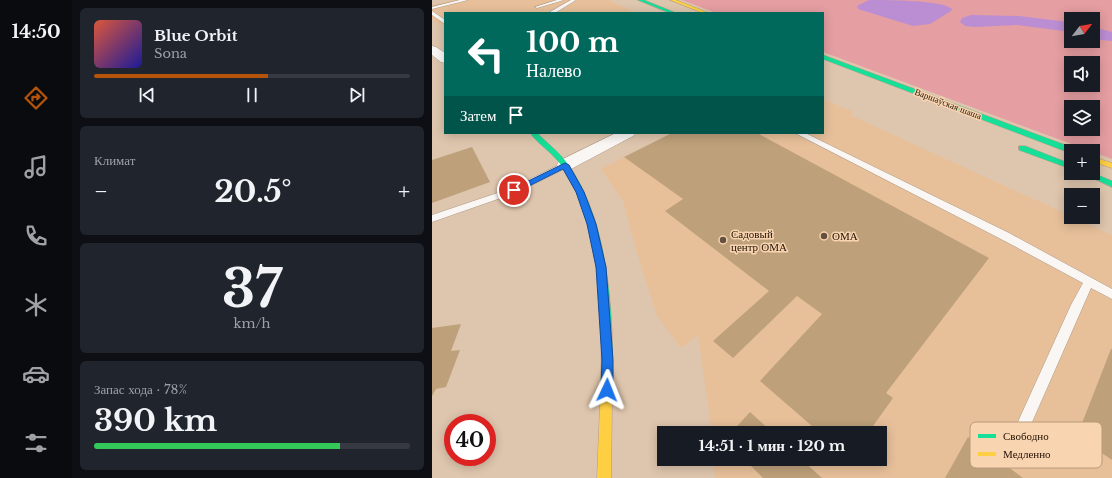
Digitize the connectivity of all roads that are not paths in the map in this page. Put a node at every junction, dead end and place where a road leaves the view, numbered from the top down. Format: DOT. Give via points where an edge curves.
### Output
graph roads {
  1 [pos="466,0"];
  2 [pos="562,0"];
  3 [pos="574,0"];
  4 [pos="672,0"];
  5 [pos="642,1"];
  6 [pos="537,7"];
  7 [pos="432,8"];
  8 [pos="553,12"];
  9 [pos="648,12"];
  10 [pos="671,12"];
  11 [pos="703,12"];
  12 [pos="432,13"];
  13 [pos="444,21"];
  14 [pos="432,49"];
  15 [pos="824,57"];
  16 [pos="444,58"];
  17 [pos="534,134"];
  18 [pos="626,134"];
  19 [pos="801,134"];
  20 [pos="1014,145"];
  21 [pos="1064,148"];
  22 [pos="1100,161"];
  23 [pos="1064,164"];
  24 [pos="565,165"];
  25 [pos="1112,166"];
  26 [pos="1100,179"];
  27 [pos="1112,184"];
  28 [pos="432,219"];
  29 [pos="1089,282"];
  30 [pos="1112,294"];
  31 [pos="1025,422"];
  32 [pos="604,478"];
  1 -- 7 [label="lane"];
  2 -- 6 [label="lane"];
  3 -- 8 [label="lane"];
  4 -- 11 [label="main road"];
  5 -- 9 [label="main road" via="649,9"];
  5 -- 10 [label="main road"];
  12 -- 13 [label="lane"];
  14 -- 16 [label="street"];
  15 -- 21 [label="main road, Варшаўская шаша"];
  17 -- 24 [label="main road"];
  18 -- 24 [label="street"];
  19 -- 29 [label="lane" via="1005,236"];
  20 -- 23 [label="main road"];
  22 -- 25 [label="main road"];
  24 -- 28 [label="lane" via="514,190"];
  24 -- 32 [label="main road" via="580,192 589,217 601,267 608,360"];
  26 -- 27 [label="main road"];
  29 -- 30 [label="lane"];
  29 -- 31 [label="lane"];
}
